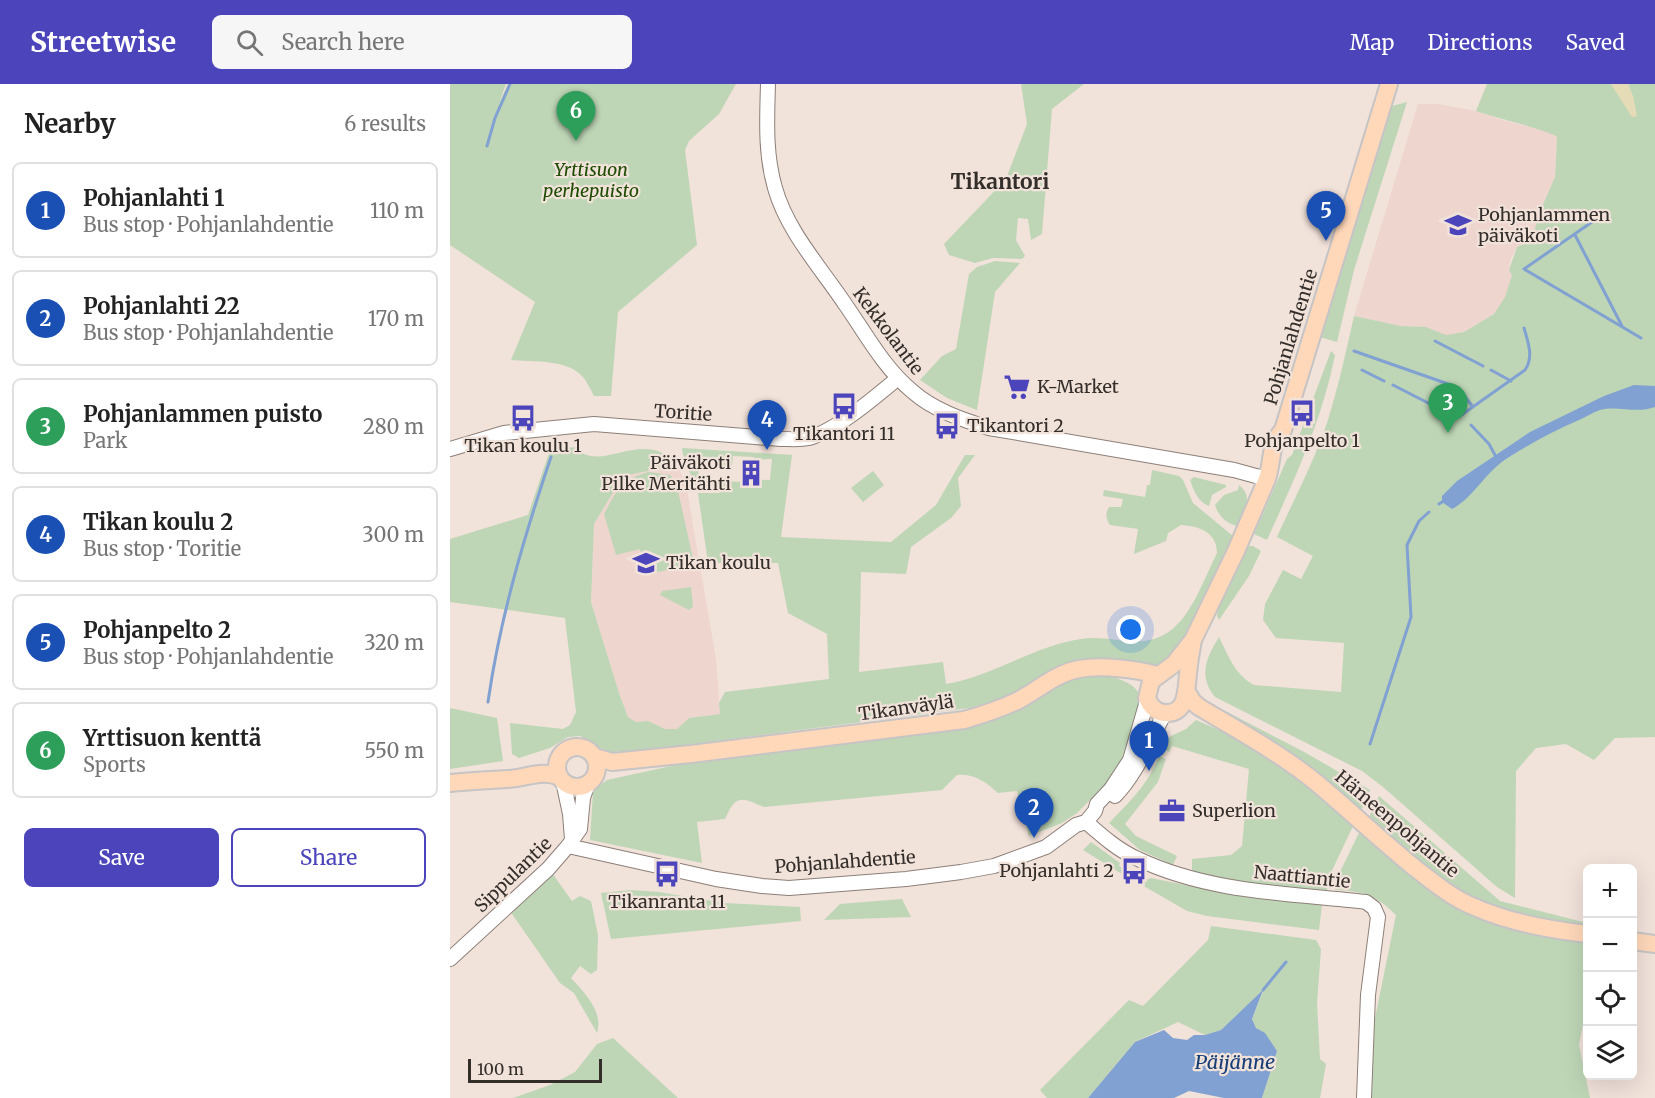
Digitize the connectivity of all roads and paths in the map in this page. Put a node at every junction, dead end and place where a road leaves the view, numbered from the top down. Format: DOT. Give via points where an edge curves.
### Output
graph roads {
  1 [pos="768,84"];
  2 [pos="1389,84"];
  3 [pos="898,378"];
  4 [pos="450,449"];
  5 [pos="1269,473"];
  6 [pos="1193,640"];
  7 [pos="1116,669"];
  8 [pos="1160,674"];
  9 [pos="1187,688"];
  10 [pos="1147,699"];
  11 [pos="1170,712"];
  12 [pos="1229,725"];
  13 [pos="691,754"];
  14 [pos="561,755"];
  15 [pos="595,757"];
  16 [pos="562,779"];
  17 [pos="482,780"];
  18 [pos="592,780"];
  19 [pos="450,783"];
  20 [pos="1089,819"];
  21 [pos="570,843"];
  22 [pos="1583,934"];
  23 [pos="1637,941"];
  24 [pos="1655,944"];
  25 [pos="450,959"];
  26 [pos="1364,1098"];
  1 -- 3 [label="street, Kekkolantie" via="766,133 770,167 786,216"];
  2 -- 5 [label="main road, Pohjanlahdentie" via="1283,430 1270,458"];
  3 -- 4 [label="street, Toritie" via="836,424 806,439 594,424 504,433"];
  3 -- 5 [label="street, Kekkolantie" via="923,400 989,428"];
  5 -- 6 [label="main road, Pohjanlahdentie"];
  6 -- 8 [label="main road, Pohjanlahdentie" via="1174,664"];
  6 -- 9 [label="main road, Pohjanlahdentie"];
  7 -- 8 [label="main road, Tikanväylä"];
  7 -- 10 [label="main road" via="1138,683"];
  7 -- 13 [label="main road, Tikanväylä" via="1078,669 1002,708 964,720"];
  8 -- 9 [label="main road" via="1177,676"];
  8 -- 10 [label="main road" via="1151,681"];
  9 -- 11 [label="main road" via="1183,704"];
  9 -- 12 [label="main road, Hämeenpohjantie" via="1193,702"];
  10 -- 11 [label="main road" via="1156,710"];
  10 -- 20 [label="street, Pohjanlahdentie" via="1130,760"];
  11 -- 12 [label="main road, Hämeenpohjantie"];
  11 -- 20 [label="street, Pohjanlahdentie" via="1129,780"];
  12 -- 22 [label="main road, Hämeenpohjantie" via="1317,783 1439,887 1497,916"];
  13 -- 15 [label="main road, Tikanväylä" via="612,762"];
  13 -- 18 [label="main road, Tikanväylä"];
  14 -- 15 [label="main road" via="572,747 581,747"];
  14 -- 16 [label="main road" via="557,766"];
  14 -- 17 [label="main road"];
  15 -- 18 [label="main road"];
  16 -- 17 [label="main road" via="543,773"];
  16 -- 18 [label="main road" via="578,787"];
  16 -- 21 [label="street, Sippulantie" via="570,814"];
  17 -- 19 [label="main road"];
  18 -- 21 [label="street, Sippulantie" via="584,798 580,828"];
  20 -- 21 [label="street, Pohjanlahdentie" via="1057,837 1052,844 1007,862 970,871 789,888 716,879"];
  20 -- 26 [label="street, Naattiantie" via="1136,859 1181,876 1231,888 1366,902 1374,908 1378,917 1368,995"];
  21 -- 25 [label="street, Sippulantie" via="548,869"];
  23 -- 24 [label="main road"];
}
